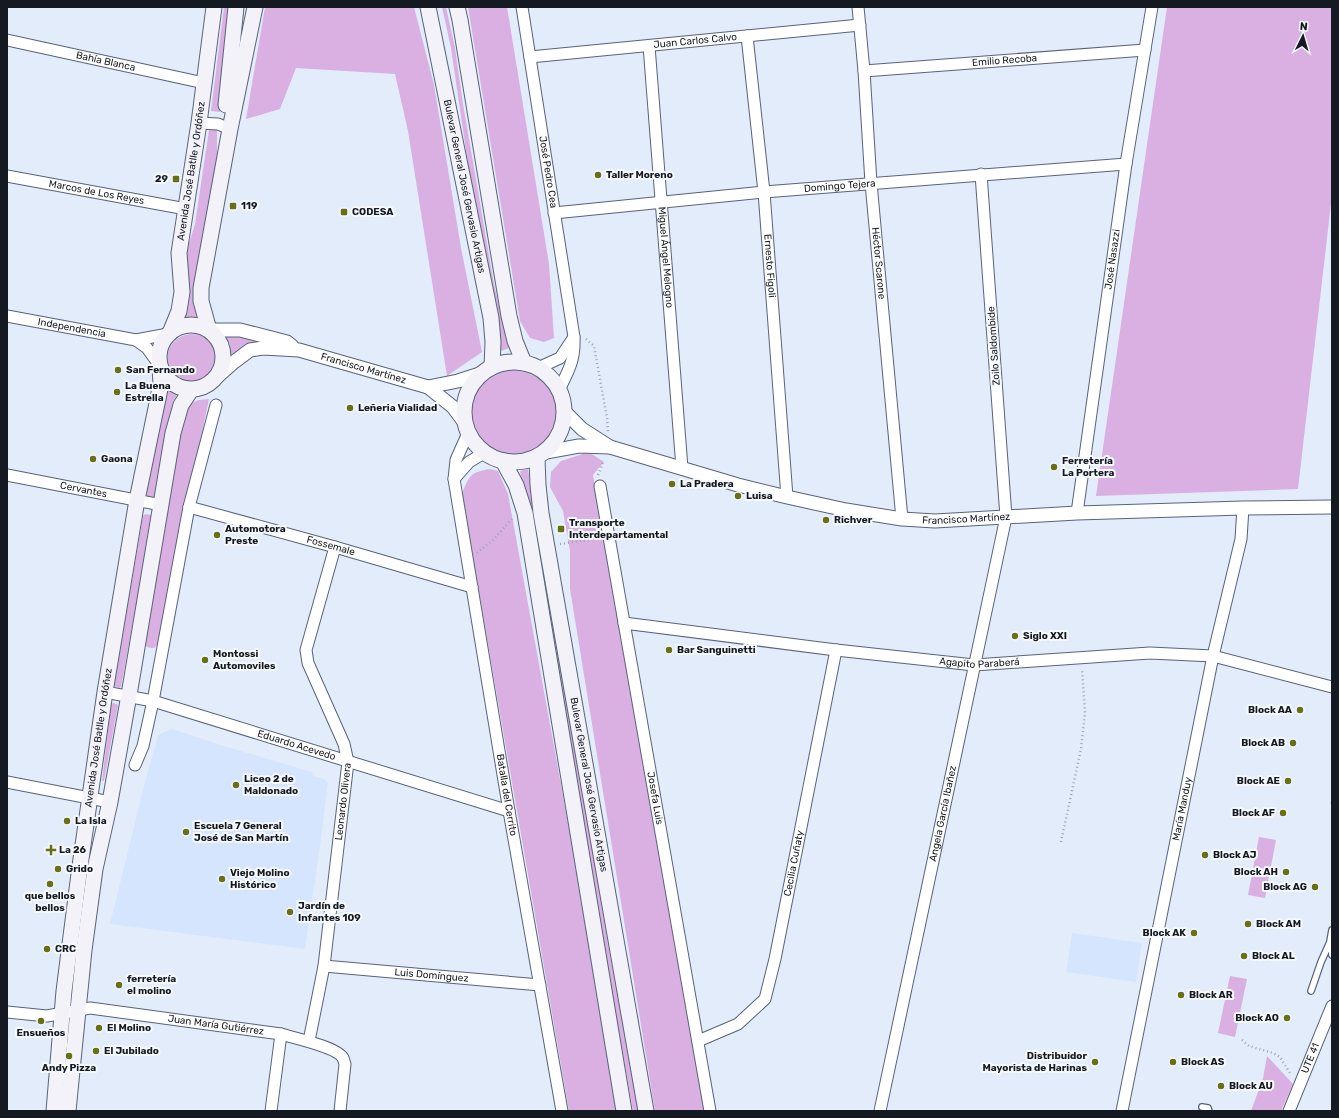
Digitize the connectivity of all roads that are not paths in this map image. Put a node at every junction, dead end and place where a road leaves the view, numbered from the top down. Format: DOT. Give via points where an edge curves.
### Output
graph roads {
  1 [pos="214,7"];
  2 [pos="236,7"];
  3 [pos="255,7"];
  4 [pos="428,7"];
  5 [pos="457,7"];
  6 [pos="522,7"];
  7 [pos="858,7"];
  8 [pos="1152,7"];
  9 [pos="860,25"];
  10 [pos="747,36"];
  11 [pos="7,40"];
  12 [pos="649,46"];
  13 [pos="1145,50"];
  14 [pos="530,57"];
  15 [pos="864,71"];
  16 [pos="204,83"];
  17 [pos="198,124"];
  18 [pos="230,129"];
  19 [pos="1126,164"];
  20 [pos="981,174"];
  21 [pos="7,176"];
  22 [pos="871,183"];
  23 [pos="764,192"];
  24 [pos="662,202"];
  25 [pos="186,209"];
  26 [pos="554,213"];
  27 [pos="7,316"];
  28 [pos="209,330"];
  29 [pos="574,332"];
  30 [pos="169,333"];
  31 [pos="136,340"];
  32 [pos="299,350"];
  33 [pos="524,363"];
  34 [pos="160,367"];
  35 [pos="538,368"];
  36 [pos="487,370"];
  37 [pos="217,377"];
  38 [pos="428,386"];
  39 [pos="191,390"];
  40 [pos="559,390"];
  41 [pos="216,405"];
  42 [pos="565,412"];
  43 [pos="466,428"];
  44 [pos="610,447"];
  45 [pos="484,453"];
  46 [pos="541,455"];
  47 [pos="503,462"];
  48 [pos="682,468"];
  49 [pos="7,475"];
  50 [pos="454,479"];
  51 [pos="600,486"];
  52 [pos="787,497"];
  53 [pos="136,500"];
  54 [pos="161,506"];
  55 [pos="189,507"];
  56 [pos="1332,507"];
  57 [pos="1242,508"];
  58 [pos="1077,513"];
  59 [pos="1006,517"];
  60 [pos="902,519"];
  61 [pos="335,547"];
  62 [pos="472,587"];
  63 [pos="624,623"];
  64 [pos="836,650"];
  65 [pos="1214,656"];
  66 [pos="974,665"];
  67 [pos="1332,687"];
  68 [pos="105,692"];
  69 [pos="129,695"];
  70 [pos="153,701"];
  71 [pos="348,762"];
  72 [pos="135,765"];
  73 [pos="7,782"];
  74 [pos="90,798"];
  75 [pos="110,802"];
  76 [pos="509,811"];
  77 [pos="1332,930"];
  78 [pos="1330,942"];
  79 [pos="1332,955"];
  80 [pos="324,966"];
  81 [pos="540,985"];
  82 [pos="1311,991"];
  83 [pos="1332,1006"];
  84 [pos="77,1010"];
  85 [pos="7,1012"];
  86 [pos="61,1013"];
  87 [pos="281,1034"];
  88 [pos="309,1041"];
  89 [pos="698,1041"];
  90 [pos="1202,1107"];
  91 [pos="54,1111"];
  92 [pos="68,1111"];
  93 [pos="271,1111"];
  94 [pos="340,1111"];
  95 [pos="562,1111"];
  96 [pos="624,1111"];
  97 [pos="646,1111"];
  98 [pos="710,1111"];
  99 [pos="880,1111"];
  100 [pos="1122,1111"];
  101 [pos="1209,1111"];
  102 [pos="1289,1111"];
  1 -- 16 [label="main road, Avenida José Batlle y Ordóñez"];
  2 -- 18 [label="main road" via="226,108"];
  3 -- 18 [label="main road"];
  4 -- 36 [label="main road, Bulevar General José Gervasio Artigas" via="491,318 493,342"];
  5 -- 33 [label="main road" via="509,316"];
  6 -- 14 [label="street, José Pedro Cea"];
  7 -- 9 [label="street, Héctor Scarone"];
  8 -- 13 [label="street, José Nasazzi"];
  9 -- 10 [label="street, Juan Carlos Calvo"];
  9 -- 15 [label="street, Héctor Scarone"];
  10 -- 12 [label="street, Juan Carlos Calvo"];
  10 -- 23 [label="street, Ernesto Figoli"];
  11 -- 16 [label="street, Bahía Blanca"];
  12 -- 14 [label="street, Juan Carlos Calvo"];
  12 -- 24 [label="street, Miguel Ángel Melogno"];
  13 -- 15 [label="street, Emilio Recoba"];
  13 -- 19 [label="street, José Nasazzi"];
  14 -- 26 [label="street, José Pedro Cea"];
  15 -- 22 [label="street, Héctor Scarone"];
  16 -- 17 [label="main road, Avenida José Batlle y Ordóñez"];
  17 -- 18 [label="street" via="218,124"];
  17 -- 25 [label="main road, Avenida José Batlle y Ordóñez"];
  18 -- 28 [label="main road" via="201,288 201,301"];
  19 -- 20 [label="street, Domingo Tejera"];
  19 -- 58 [label="street, José Nasazzi"];
  20 -- 22 [label="street, Domingo Tejera"];
  20 -- 59 [label="street, Zoilo Saldombide"];
  21 -- 25 [label="street, Marcos de Los Reyes"];
  22 -- 23 [label="street, Domingo Tejera"];
  22 -- 60 [label="street, Héctor Scarone"];
  23 -- 24 [label="street, Domingo Tejera"];
  23 -- 52 [label="street, Ernesto Figoli"];
  24 -- 26 [label="street, Domingo Tejera"];
  24 -- 48 [label="street, Miguel Ángel Melogno"];
  25 -- 30 [label="main road, Avenida José Batlle y Ordóñez" via="178,253 182,292 179,311"];
  26 -- 29 [label="street, José Pedro Cea"];
  27 -- 31 [label="street, Independencia"];
  28 -- 30 [label="main road" via="189,325"];
  28 -- 32 [label="street, Francisco Martínez" via="244,331 287,342"];
  28 -- 37 [label="main road" via="222,346 224,357"];
  29 -- 35 [label="street" via="560,358"];
  29 -- 40 [label="street, José Pedro Cea" via="575,352"];
  30 -- 31 [label="street, Independencia"];
  30 -- 34 [label="main road" via="160,349"];
  31 -- 34 [label="street" via="147,348"];
  32 -- 37 [label="street, Francisco Martínez" via="250,350"];
  32 -- 38 [label="street, Francisco Martínez"];
  33 -- 35 [label="main road"];
  33 -- 36 [label="main road" via="502,363"];
  34 -- 39 [label="main road" via="172,384"];
  34 -- 53 [label="main road, Avenida José Batlle y Ordóñez" via="161,384"];
  35 -- 40 [label="main road" via="550,377"];
  36 -- 38 [label="street, Francisco Martínez" via="458,381"];
  36 -- 43 [label="main road" via="475,381 465,401"];
  37 -- 39 [label="main road" via="210,384"];
  38 -- 43 [label="street, Francisco Martínez" via="453,407"];
  39 -- 54 [label="main road, Avenida José Batlle y Ordóñez" via="176,417"];
  40 -- 42 [label="main road"];
  41 -- 55 [label="street"];
  42 -- 44 [label="street, Francisco Martínez" via="582,429"];
  42 -- 46 [label="main road" via="560,434 554,444"];
  43 -- 45 [label="main road" via="475,444"];
  43 -- 50 [label="street, Batalla del Cerrito" via="456,460"];
  44 -- 46 [label="street, Francisco Martínez" via="579,446"];
  44 -- 48 [label="street, Francisco Martínez"];
  45 -- 47 [label="main road"];
  45 -- 50 [label="street" via="469,462"];
  46 -- 47 [label="main road" via="520,462"];
  46 -- 97 [label="main road, Bulevar General José Gervasio Artigas" via="538,485 547,546"];
  47 -- 96 [label="main road, Bulevar General José Gervasio Artigas" via="516,485 523,506"];
  48 -- 52 [label="street, Francisco Martínez"];
  49 -- 53 [label="street, Cervantes"];
  50 -- 62 [label="street, Batalla del Cerrito"];
  51 -- 63 [label="street, Josefa Luis"];
  52 -- 60 [label="street, Francisco Martínez"];
  53 -- 54 [label="street, Cervantes"];
  53 -- 68 [label="main road, Avenida José Batlle y Ordóñez"];
  54 -- 69 [label="main road, Avenida José Batlle y Ordóñez"];
  55 -- 61 [label="street, Fossemale"];
  55 -- 70 [label="street"];
  56 -- 57 [label="street, Francisco Martínez"];
  57 -- 58 [label="street, Francisco Martínez"];
  57 -- 65 [label="street, María Manduy" via="1241,540"];
  58 -- 59 [label="street, Francisco Martínez"];
  59 -- 60 [label="street, Francisco Martínez" via="935,521"];
  59 -- 66 [label="street, Angela García Ibañez"];
  61 -- 62 [label="street, Fossemale"];
  61 -- 71 [label="street, Leonardo Olivera" via="306,650 308,663 344,744"];
  62 -- 76 [label="street, Batalla del Cerrito"];
  63 -- 64 [label="street, Agapito Paraberá"];
  63 -- 89 [label="street, Josefa Luis"];
  64 -- 66 [label="street, Agapito Paraberá"];
  64 -- 89 [label="street, Cecilia Cuñaty" via="765,999 738,1024"];
  65 -- 66 [label="street, Agapito Paraberá" via="1150,653"];
  65 -- 67 [label="street, Agapito Paraberá"];
  65 -- 100 [label="street, María Manduy"];
  66 -- 99 [label="street, Angela García Ibañez"];
  68 -- 69 [label="street, Eduardo Acevedo"];
  68 -- 74 [label="main road, Avenida José Batlle y Ordóñez"];
  69 -- 70 [label="street, Eduardo Acevedo"];
  69 -- 75 [label="main road, Avenida José Batlle y Ordóñez"];
  70 -- 71 [label="street, Eduardo Acevedo"];
  70 -- 72 [label="street" via="143,746"];
  71 -- 76 [label="street, Eduardo Acevedo"];
  71 -- 80 [label="street, Leonardo Olivera"];
  73 -- 74 [label="street"];
  74 -- 75 [label="street"];
  74 -- 86 [label="main road, Avenida José Batlle y Ordóñez"];
  75 -- 84 [label="main road, Avenida José Batlle y Ordóñez" via="95,869"];
  76 -- 81 [label="street, Batalla del Cerrito"];
  77 -- 78 [label="lane"];
  78 -- 79 [label="lane"];
  78 -- 82 [label="lane"];
  80 -- 81 [label="street, Luis Domínguez"];
  80 -- 88 [label="street, Leonardo Olivera"];
  81 -- 95 [label="street, Batalla del Cerrito"];
  83 -- 102 [label="street, UTE 41"];
  84 -- 86 [label="street, Juan María Gutiérrez"];
  84 -- 87 [label="street, Juan María Gutiérrez" via="90,1008"];
  84 -- 92 [label="main road, Avenida José Batlle y Ordóñez"];
  85 -- 86 [label="street, Juan María Gutiérrez" via="47,1016"];
  86 -- 91 [label="main road, Avenida José Batlle y Ordóñez"];
  87 -- 88 [label="street, Juan María Gutiérrez"];
  87 -- 93 [label="street"];
  88 -- 94 [label="street, Juan María Gutiérrez" via="343,1058 345,1064"];
  89 -- 98 [label="street, Josefa Luis"];
  90 -- 101 [label="lane" via="1208,1108"];
}
